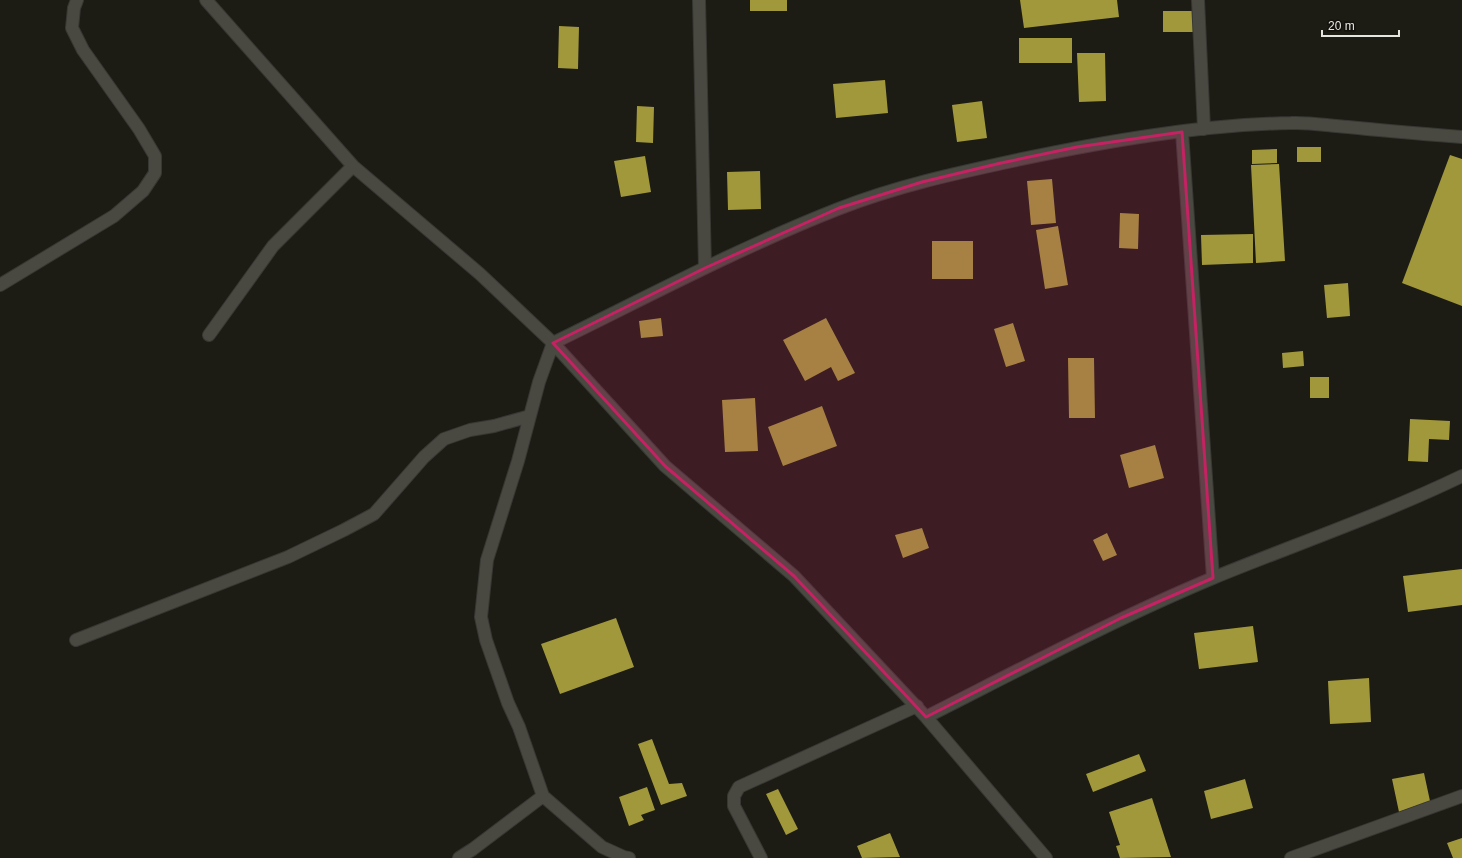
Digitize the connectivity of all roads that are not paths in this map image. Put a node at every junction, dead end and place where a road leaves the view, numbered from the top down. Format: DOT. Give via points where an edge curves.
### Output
graph roads {
  1 [pos="77,0"];
  2 [pos="206,0"];
  3 [pos="699,0"];
  4 [pos="1198,0"];
  5 [pos="1204,129"];
  6 [pos="1182,132"];
  7 [pos="1462,137"];
  8 [pos="353,166"];
  9 [pos="705,268"];
  10 [pos="0,285"];
  11 [pos="209,335"];
  12 [pos="553,343"];
  13 [pos="530,416"];
  14 [pos="1462,476"];
  15 [pos="1213,578"];
  16 [pos="76,640"];
  17 [pos="917,706"];
  18 [pos="926,717"];
  19 [pos="543,796"];
  20 [pos="1462,796"];
  21 [pos="459,858"];
  22 [pos="629,858"];
  23 [pos="761,858"];
  24 [pos="1046,858"];
  25 [pos="1291,858"];
  1 -- 10 [label="street" via="72,28 83,50 155,156 155,173 143,191 114,216"];
  2 -- 8 [label="street"];
  3 -- 9 [label="street"];
  4 -- 5 [label="street"];
  5 -- 6 [label="street"];
  5 -- 7 [label="street" via="1293,123"];
  6 -- 9 [label="street" via="1078,147 922,182 840,208"];
  6 -- 15 [label="street"];
  8 -- 11 [label="street" via="273,246"];
  8 -- 12 [label="street" via="480,274"];
  9 -- 12 [label="street"];
  12 -- 13 [label="street"];
  12 -- 17 [label="street" via="665,466 794,576"];
  13 -- 16 [label="street" via="444,439 424,457 374,514 344,530 288,557"];
  13 -- 19 [label="street" via="487,560 481,617 486,640"];
  14 -- 15 [label="street" via="1438,488"];
  15 -- 18 [label="street" via="1121,618"];
  17 -- 18 [label="street"];
  17 -- 23 [label="street" via="739,787 734,796 734,806"];
  18 -- 24 [label="street"];
  19 -- 21 [label="street"];
  19 -- 22 [label="street" via="602,847"];
  20 -- 25 [label="street"];
}
